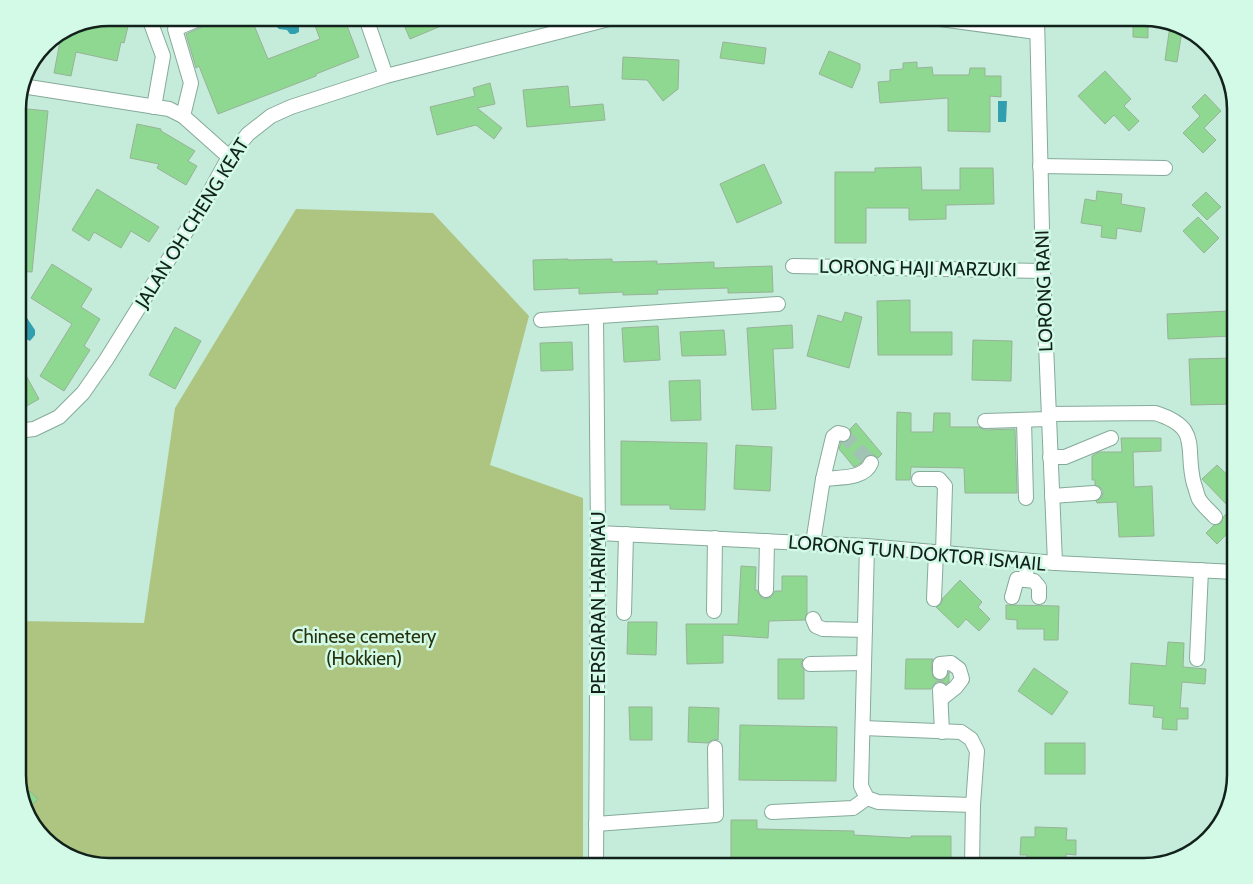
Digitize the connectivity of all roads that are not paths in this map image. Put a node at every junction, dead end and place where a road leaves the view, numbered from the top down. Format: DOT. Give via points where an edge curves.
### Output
graph roads {
  1 [pos="152,26"];
  2 [pos="183,26"];
  3 [pos="369,26"];
  4 [pos="583,26"];
  5 [pos="992,26"];
  6 [pos="1036,26"];
  7 [pos="1036,32"];
  8 [pos="386,76"];
  9 [pos="29,87"];
  10 [pos="154,107"];
  11 [pos="183,116"];
  12 [pos="229,156"];
  13 [pos="1040,166"];
  14 [pos="1165,168"];
  15 [pos="793,266"];
  16 [pos="1042,271"];
  17 [pos="778,304"];
  18 [pos="596,317"];
  19 [pos="541,320"];
  20 [pos="1049,416"];
  21 [pos="1024,420"];
  22 [pos="986,421"];
  23 [pos="26,430"];
  24 [pos="842,434"];
  25 [pos="1111,438"];
  26 [pos="1050,457"];
  27 [pos="871,463"];
  28 [pos="823,479"];
  29 [pos="919,479"];
  30 [pos="1094,493"];
  31 [pos="1052,496"];
  32 [pos="1026,498"];
  33 [pos="1215,517"];
  34 [pos="598,533"];
  35 [pos="626,534"];
  36 [pos="715,538"];
  37 [pos="767,541"];
  38 [pos="813,543"];
  39 [pos="867,546"];
  40 [pos="939,553"];
  41 [pos="1027,561"];
  42 [pos="1055,564"];
  43 [pos="1201,570"];
  44 [pos="1227,571"];
  45 [pos="1026,580"];
  46 [pos="766,590"];
  47 [pos="1012,597"];
  48 [pos="1039,597"];
  49 [pos="934,599"];
  50 [pos="714,611"];
  51 [pos="624,613"];
  52 [pos="813,619"];
  53 [pos="865,630"];
  54 [pos="1197,659"];
  55 [pos="864,663"];
  56 [pos="810,664"];
  57 [pos="940,672"];
  58 [pos="863,728"];
  59 [pos="942,732"];
  60 [pos="715,748"];
  61 [pos="867,798"];
  62 [pos="972,805"];
  63 [pos="772,812"];
  64 [pos="596,824"];
  65 [pos="596,858"];
  66 [pos="972,858"];
  1 -- 10 [label="street" via="163,56"];
  2 -- 11 [label="street" via="175,30 191,83"];
  3 -- 8 [label="street"];
  4 -- 8 [label="street, JALAN OH CHENG KEAT"];
  5 -- 7 [label="street"];
  6 -- 7 [label="street, LORONG RANI"];
  7 -- 13 [label="street, LORONG RANI"];
  8 -- 12 [label="street, JALAN OH CHENG KEAT" via="271,116 248,134"];
  9 -- 10 [label="street"];
  10 -- 11 [label="street" via="169,109"];
  11 -- 12 [label="street"];
  12 -- 23 [label="street, JALAN OH CHENG KEAT" via="202,206 84,393 59,417"];
  13 -- 14 [label="street"];
  13 -- 16 [label="street, LORONG RANI"];
  15 -- 16 [label="street, LORONG HAJI MARZUKI"];
  16 -- 20 [label="street, LORONG RANI"];
  17 -- 18 [label="street"];
  18 -- 19 [label="street"];
  18 -- 34 [label="street, PERSIARAN HARIMAU"];
  20 -- 21 [label="street"];
  20 -- 26 [label="street, LORONG RANI"];
  20 -- 33 [label="street" via="1155,413 1172,418 1190,440 1190,470 1199,499"];
  21 -- 22 [label="street"];
  21 -- 32 [label="street"];
  24 -- 28 [label="street" via="833,437"];
  25 -- 26 [label="street" via="1065,457"];
  26 -- 31 [label="street, LORONG RANI"];
  27 -- 28 [label="street" via="860,475"];
  28 -- 38 [label="street"];
  29 -- 40 [label="street" via="939,479 945,486"];
  30 -- 31 [label="street"];
  31 -- 42 [label="street, LORONG RANI"];
  34 -- 35 [label="street, LORONG TUN DOKTOR ISMAIL"];
  34 -- 64 [label="street, PERSIARAN HARIMAU"];
  35 -- 36 [label="street, LORONG TUN DOKTOR ISMAIL"];
  35 -- 51 [label="street"];
  36 -- 37 [label="street, LORONG TUN DOKTOR ISMAIL"];
  36 -- 50 [label="street"];
  37 -- 38 [label="street, LORONG TUN DOKTOR ISMAIL"];
  37 -- 46 [label="street"];
  38 -- 39 [label="street, LORONG TUN DOKTOR ISMAIL"];
  39 -- 40 [label="street, LORONG TUN DOKTOR ISMAIL"];
  39 -- 53 [label="street"];
  40 -- 41 [label="street, LORONG TUN DOKTOR ISMAIL"];
  40 -- 49 [label="street"];
  41 -- 42 [label="street, LORONG TUN DOKTOR ISMAIL"];
  41 -- 45 [label="street"];
  42 -- 43 [label="street, LORONG TUN DOKTOR ISMAIL"];
  43 -- 44 [label="street, LORONG TUN DOKTOR ISMAIL"];
  43 -- 54 [label="street"];
  45 -- 47 [label="street" via="1017,579"];
  45 -- 48 [label="street" via="1034,581 1039,587"];
  52 -- 53 [label="street" via="823,630"];
  53 -- 55 [label="street"];
  55 -- 56 [label="street"];
  55 -- 58 [label="street"];
  57 -- 59 [label="street" via="940,664 951,663 959,669 962,679 956,687 940,694"];
  58 -- 59 [label="street"];
  58 -- 61 [label="street" via="862,786"];
  59 -- 62 [label="street" via="961,732 972,739 977,751"];
  60 -- 64 [label="street" via="716,815"];
  61 -- 62 [label="street" via="878,802"];
  61 -- 63 [label="street" via="853,808"];
  62 -- 66 [label="street"];
  64 -- 65 [label="street, PERSIARAN HARIMAU"];
}
